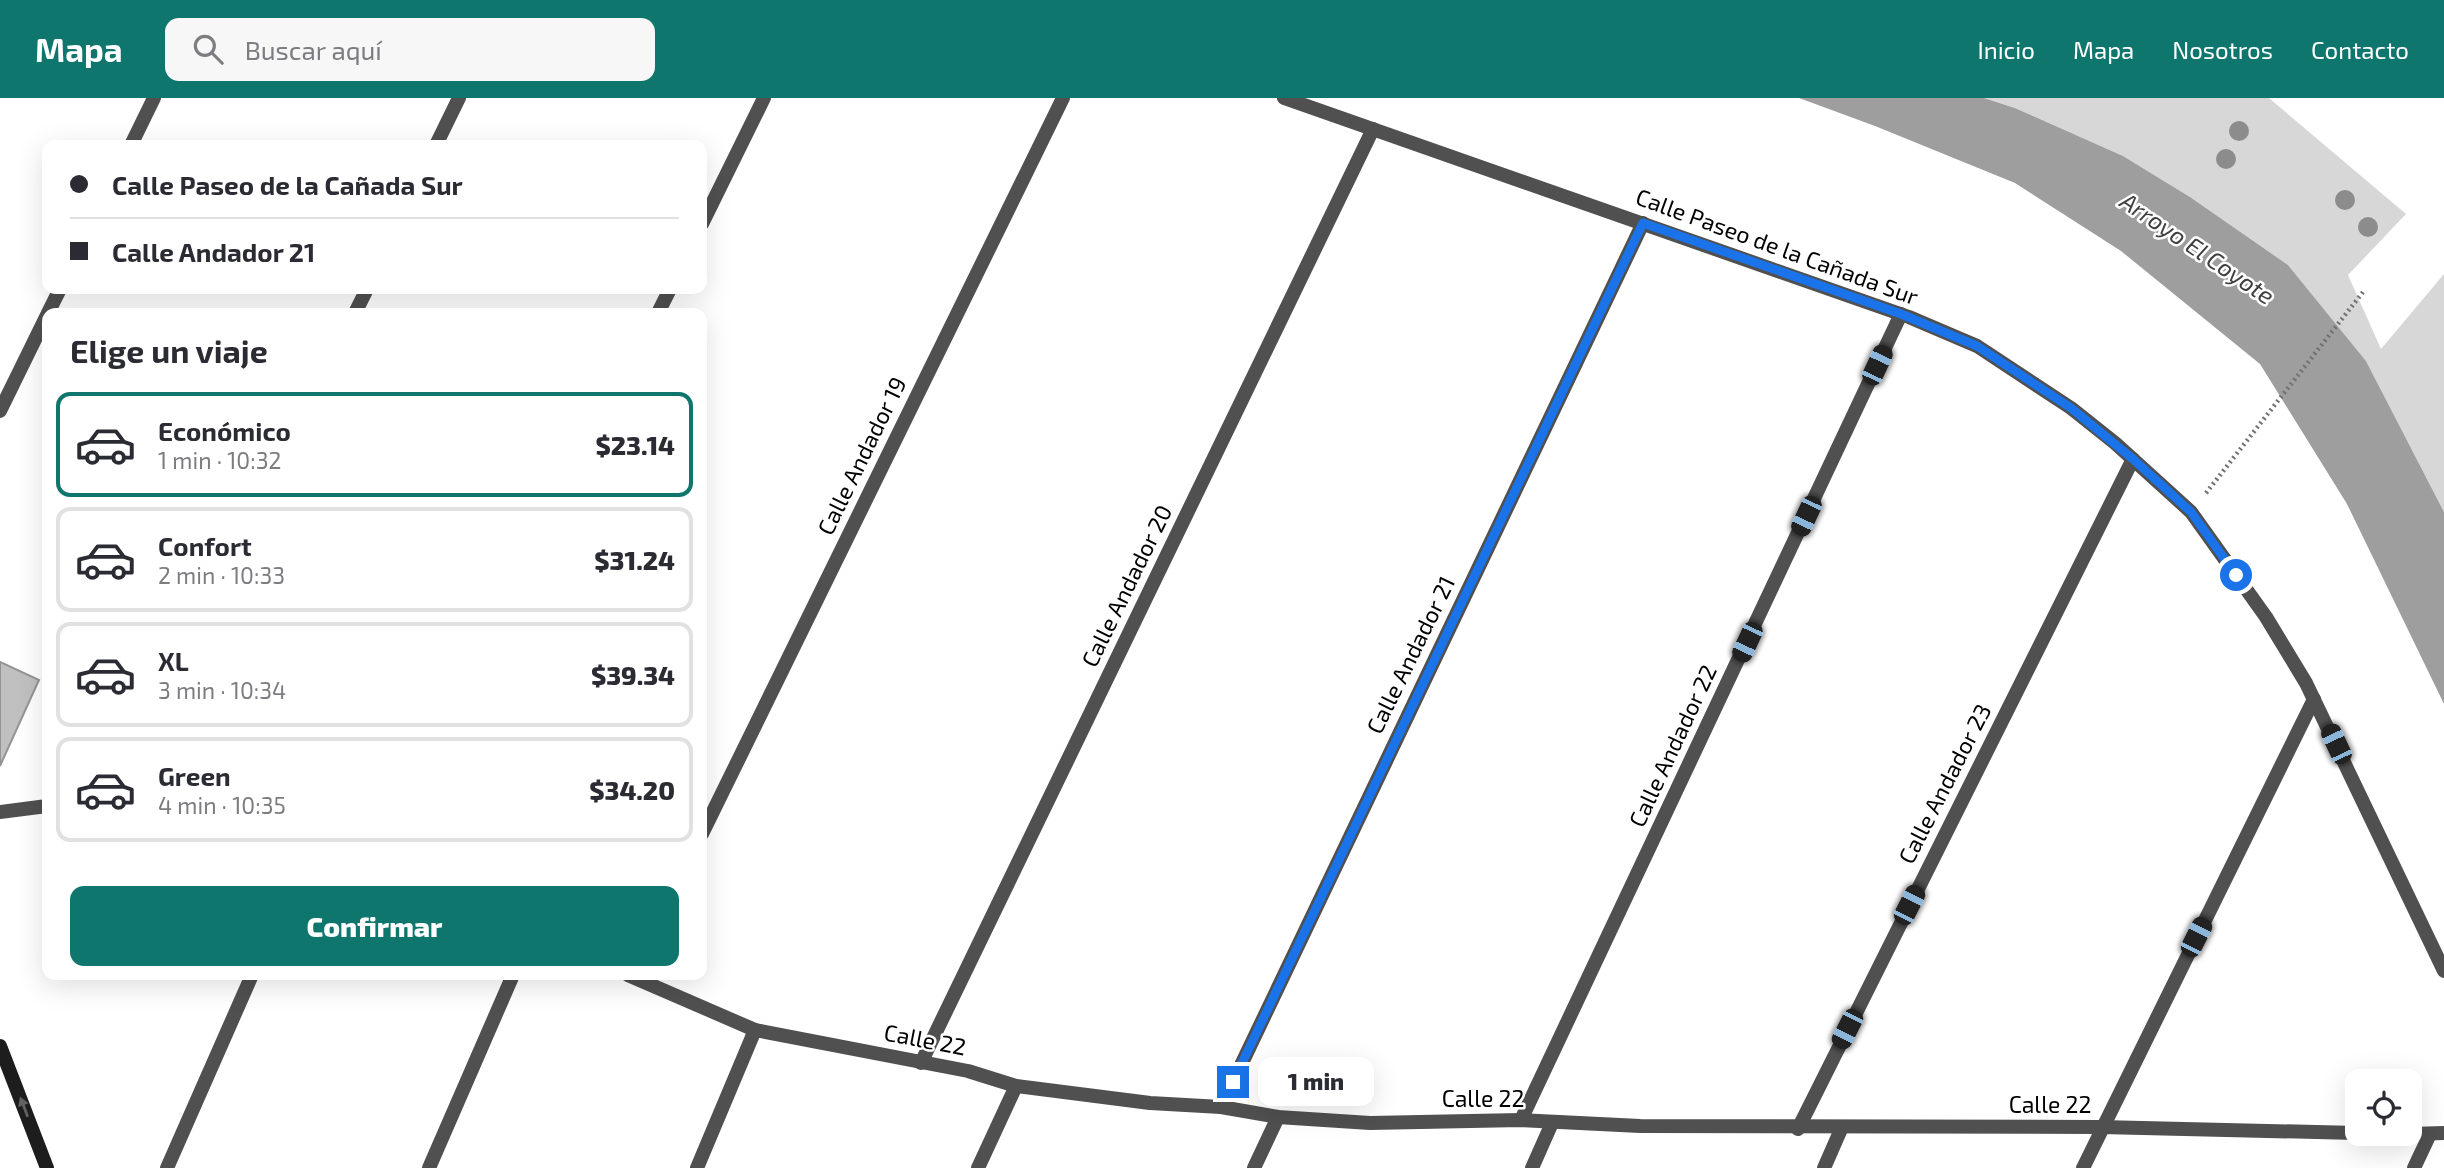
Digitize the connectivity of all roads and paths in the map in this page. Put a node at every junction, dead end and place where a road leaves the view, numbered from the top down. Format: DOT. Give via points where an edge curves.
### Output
graph roads {
  1 [pos="154,98"];
  2 [pos="459,98"];
  3 [pos="764,98"];
  4 [pos="1063,98"];
  5 [pos="1284,98"];
  6 [pos="1373,129"];
  7 [pos="133,140"];
  8 [pos="438,140"];
  9 [pos="707,214"];
  10 [pos="1643,223"];
  11 [pos="2363,292"];
  12 [pos="1901,314"];
  13 [pos="42,326"];
  14 [pos="0,411"];
  15 [pos="2133,459"];
  16 [pos="2217,478"];
  17 [pos="2315,699"];
  18 [pos="42,807"];
  19 [pos="0,812"];
  20 [pos="707,824"];
  21 [pos="2444,971"];
  22 [pos="250,980"];
  23 [pos="511,980"];
  24 [pos="642,980"];
  25 [pos="755,1030"];
  26 [pos="0,1045"];
  27 [pos="921,1063"];
  28 [pos="1016,1086"];
  29 [pos="1221,1107"];
  30 [pos="1278,1117"];
  31 [pos="1521,1121"];
  32 [pos="1552,1123"];
  33 [pos="1842,1127"];
  34 [pos="2101,1128"];
  35 [pos="1798,1129"];
  36 [pos="2345,1133"];
  37 [pos="2437,1134"];
  38 [pos="47,1168"];
  39 [pos="167,1168"];
  40 [pos="429,1168"];
  41 [pos="697,1168"];
  42 [pos="978,1168"];
  43 [pos="1254,1168"];
  44 [pos="1532,1168"];
  45 [pos="1824,1168"];
  46 [pos="2083,1168"];
  47 [pos="2414,1168"];
  1 -- 7 [label="street"];
  2 -- 8 [label="street"];
  3 -- 9 [label="street"];
  4 -- 20 [label="street, Calle Andador 19"];
  5 -- 6 [label="street, Calle Paseo de la Cañada Sur"];
  6 -- 10 [label="street, Calle Paseo de la Cañada Sur"];
  6 -- 27 [label="street, Calle Andador 20"];
  10 -- 12 [label="street, Calle Paseo de la Cañada Sur"];
  10 -- 29 [label="street, Calle Andador 21"];
  11 -- 16 [label="path"];
  12 -- 15 [label="street, Calle Paseo de la Cañada Sur" via="1977,346 2018,371"];
  12 -- 31 [label="street, Calle Andador 22"];
  13 -- 14 [label="street"];
  15 -- 17 [label="street, Calle Paseo de la Cañada Sur" via="2191,512 2266,617"];
  15 -- 35 [label="street, Calle Andador 23"];
  17 -- 21 [label="street, Calle Paseo de la Cañada Sur"];
  17 -- 34 [label="street"];
  18 -- 19 [label="street"];
  22 -- 39 [label="street"];
  23 -- 40 [label="street"];
  24 -- 25 [label="street, Calle 22"];
  25 -- 27 [label="street, Calle 22"];
  25 -- 41 [label="street"];
  38 -- 26 [label="street, one-way"];
  27 -- 28 [label="street, Calle 22"];
  28 -- 29 [label="street, Calle 22"];
  28 -- 42 [label="street"];
  29 -- 30 [label="street, Calle 22"];
  30 -- 31 [label="street, Calle 22" via="1370,1123"];
  30 -- 43 [label="street"];
  31 -- 32 [label="street, Calle 22"];
  32 -- 35 [label="street, Calle 22"];
  32 -- 44 [label="street"];
  33 -- 34 [label="street, Calle 22"];
  33 -- 35 [label="street, Calle 22"];
  33 -- 45 [label="street"];
  34 -- 36 [label="street, Calle 22"];
  34 -- 46 [label="street"];
  37 -- 47 [label="street"];
}
